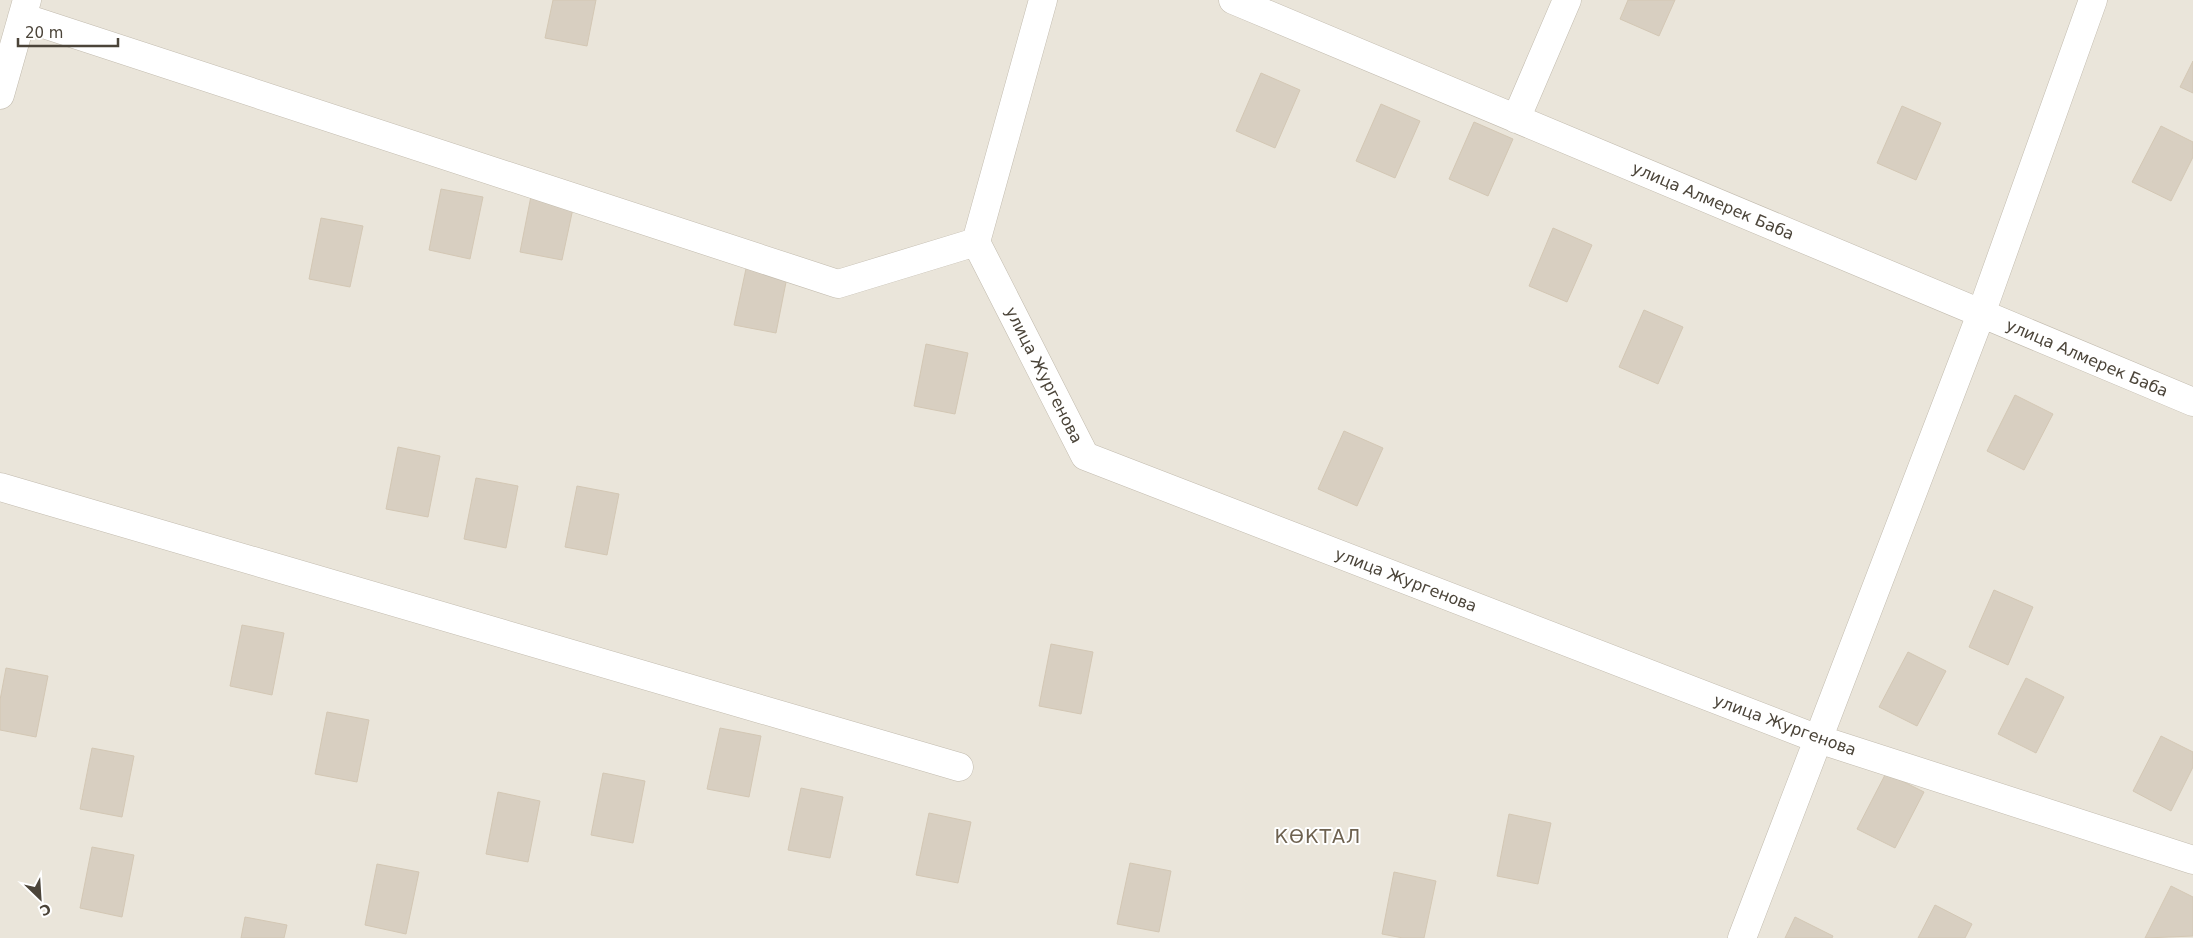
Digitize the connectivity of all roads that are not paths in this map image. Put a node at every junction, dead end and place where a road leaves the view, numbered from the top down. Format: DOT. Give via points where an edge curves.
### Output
graph roads {
  1 [pos="1043,0"];
  2 [pos="1233,0"];
  3 [pos="1567,0"];
  4 [pos="2093,0"];
  5 [pos="25,8"];
  6 [pos="0,95"];
  7 [pos="1516,119"];
  8 [pos="976,242"];
  9 [pos="1981,314"];
  10 [pos="2193,402"];
  11 [pos="0,487"];
  12 [pos="1818,739"];
  13 [pos="959,767"];
  14 [pos="2193,860"];
  15 [pos="1742,938"];
  1 -- 8 [label="street"];
  2 -- 7 [label="street, улица Алмерек Баба"];
  3 -- 7 [label="street"];
  4 -- 9 [label="street"];
  5 -- 6 [label="street"];
  5 -- 8 [label="street" via="838,284"];
  7 -- 9 [label="street, улица Алмерек Баба"];
  8 -- 12 [label="street, улица Жургенова" via="1085,456"];
  9 -- 10 [label="street, улица Алмерек Баба"];
  9 -- 12 [label="street"];
  11 -- 13 [label="street"];
  12 -- 14 [label="street, улица Жургенова"];
  12 -- 15 [label="street"];
}
